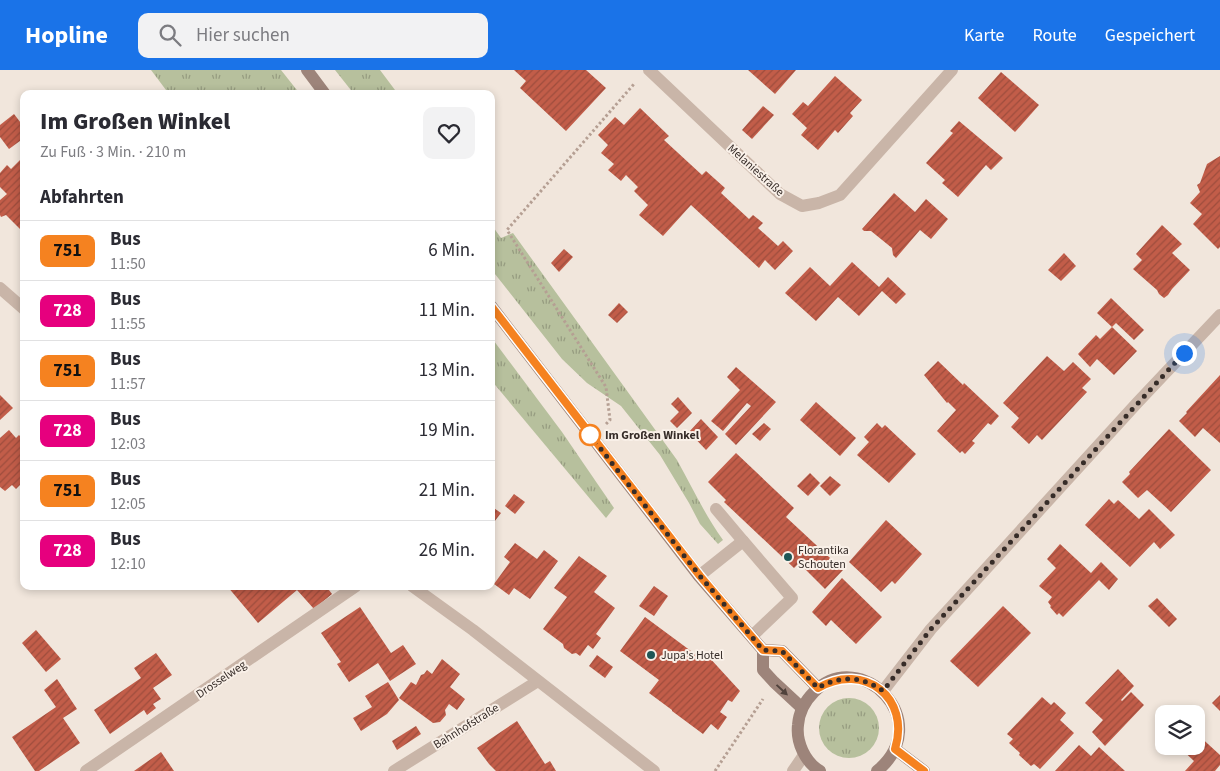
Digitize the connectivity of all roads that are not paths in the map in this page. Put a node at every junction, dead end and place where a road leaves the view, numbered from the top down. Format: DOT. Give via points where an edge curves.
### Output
graph roads {
  1 [pos="307,70"];
  2 [pos="952,70"];
  3 [pos="645,74"];
  4 [pos="322,90"];
  5 [pos="0,288"];
  6 [pos="20,306"];
  7 [pos="495,311"];
  8 [pos="1220,315"];
  9 [pos="716,509"];
  10 [pos="743,541"];
  11 [pos="700,576"];
  12 [pos="350,590"];
  13 [pos="418,590"];
  14 [pos="752,636"];
  15 [pos="763,650"];
  16 [pos="538,681"];
  17 [pos="818,688"];
  18 [pos="883,691"];
  19 [pos="802,708"];
  20 [pos="895,749"];
  21 [pos="804,754"];
  22 [pos="86,771"];
  23 [pos="394,771"];
  24 [pos="654,771"];
  25 [pos="793,771"];
  26 [pos="820,771"];
  27 [pos="877,771"];
  28 [pos="924,771"];
  1 -- 4 [label="main road"];
  2 -- 3 [label="street, Melaniestraße" via="840,195 802,206 780,194"];
  5 -- 6 [label="street"];
  7 -- 11 [label="main road"];
  8 -- 18 [label="street" via="931,629"];
  9 -- 10 [label="street"];
  10 -- 11 [label="street"];
  10 -- 14 [label="street" via="792,598"];
  11 -- 14 [label="main road"];
  12 -- 22 [label="street, Drosselweg"];
  13 -- 16 [label="street"];
  14 -- 15 [label="main road"];
  15 -- 17 [label="main road" via="782,651"];
  15 -- 19 [label="main road, one-way" via="763,670"];
  16 -- 23 [label="street, Bahnhofstraße"];
  16 -- 24 [label="street"];
  17 -- 18 [label="main road" via="828,682 851,678 873,684"];
  17 -- 19 [label="main road"];
  18 -- 20 [label="main road" via="891,701 899,724"];
  19 -- 21 [label="main road" via="797,727"];
  20 -- 27 [label="main road"];
  20 -- 28 [label="main road"];
  21 -- 25 [label="street"];
  21 -- 26 [label="main road"];
}
